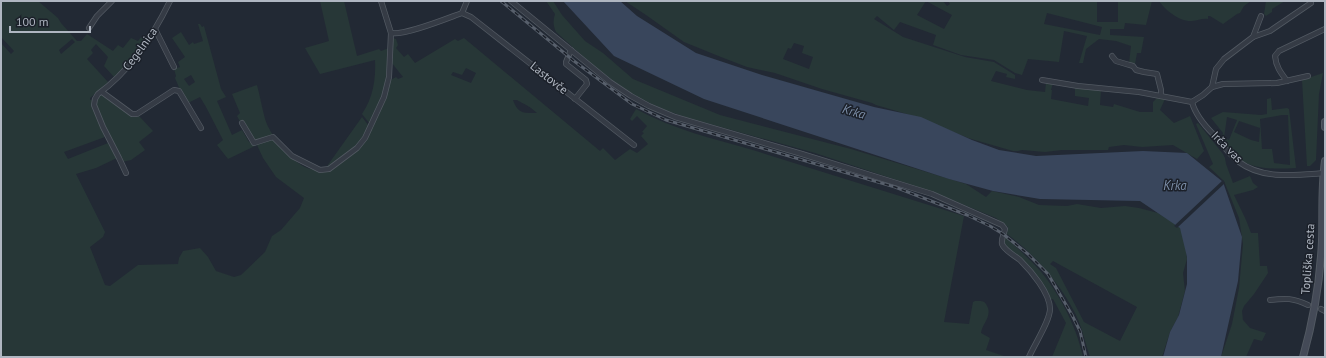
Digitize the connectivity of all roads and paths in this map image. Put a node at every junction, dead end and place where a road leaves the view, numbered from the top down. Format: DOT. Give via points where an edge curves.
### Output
graph roads {
  1 [pos="112,1"];
  2 [pos="170,1"];
  3 [pos="381,1"];
  4 [pos="467,1"];
  5 [pos="511,1"];
  6 [pos="1311,3"];
  7 [pos="462,13"];
  8 [pos="1261,16"];
  9 [pos="89,28"];
  10 [pos="155,29"];
  11 [pos="1325,29"];
  12 [pos="392,32"];
  13 [pos="1252,37"];
  14 [pos="571,50"];
  15 [pos="1112,56"];
  16 [pos="174,67"];
  17 [pos="1308,76"];
  18 [pos="1042,80"];
  19 [pos="1287,81"];
  20 [pos="1212,87"];
  21 [pos="102,92"];
  22 [pos="1161,96"];
  23 [pos="575,99"];
  24 [pos="1192,102"];
  25 [pos="1325,122"];
  26 [pos="242,123"];
  27 [pos="201,128"];
  28 [pos="1325,128"];
  29 [pos="634,145"];
  30 [pos="1325,161"];
  31 [pos="126,173"];
  32 [pos="1324,173"];
  33 [pos="1270,300"];
  34 [pos="1308,305"];
  35 [pos="1029,357"];
  36 [pos="1303,357"];
  1 -- 9 [label="street"];
  2 -- 10 [label="street, Cegelnica"];
  3 -- 12 [label="street"];
  4 -- 7 [label="street"];
  5 -- 14 [label="street"];
  6 -- 13 [label="street" via="1270,31"];
  7 -- 12 [label="street" via="425,26 399,33"];
  7 -- 23 [label="street, Lastovče" via="471,17"];
  8 -- 13 [label="street"];
  10 -- 16 [label="street"];
  10 -- 21 [label="street, Cegelnica" via="130,66"];
  11 -- 19 [label="street" via="1279,51 1275,56 1278,70"];
  12 -- 26 [label="street" via="389,77 384,97 371,126 357,148 329,169 320,170 292,156 273,137 254,143"];
  13 -- 20 [label="street" via="1224,59 1216,70"];
  14 -- 23 [label="street" via="566,64 586,80 587,84"];
  14 -- 35 [label="street" via="610,82 649,106 932,194 1002,225 1006,229 1003,245 1037,280 1045,292 1050,308"];
  15 -- 22 [label="street" via="1116,62 1133,66 1136,70 1157,74"];
  17 -- 19 [label="street"];
  18 -- 22 [label="street"];
  19 -- 20 [label="street" via="1223,84"];
  20 -- 24 [label="street"];
  21 -- 27 [label="street" via="132,114 137,114 174,90 179,91"];
  21 -- 31 [label="street, Cegelnica" via="95,99 94,106"];
  22 -- 24 [label="street"];
  23 -- 29 [label="street, Lastovče"];
  24 -- 32 [label="street, Irča vas" via="1207,127 1227,151 1244,165 1258,172 1277,175"];
  25 -- 28 [label="main road"];
  30 -- 32 [label="main road, Topliška cesta"];
  32 -- 36 [label="main road, Topliška cesta" via="1318,286"];
  33 -- 34 [label="street" via="1286,298"];
}
